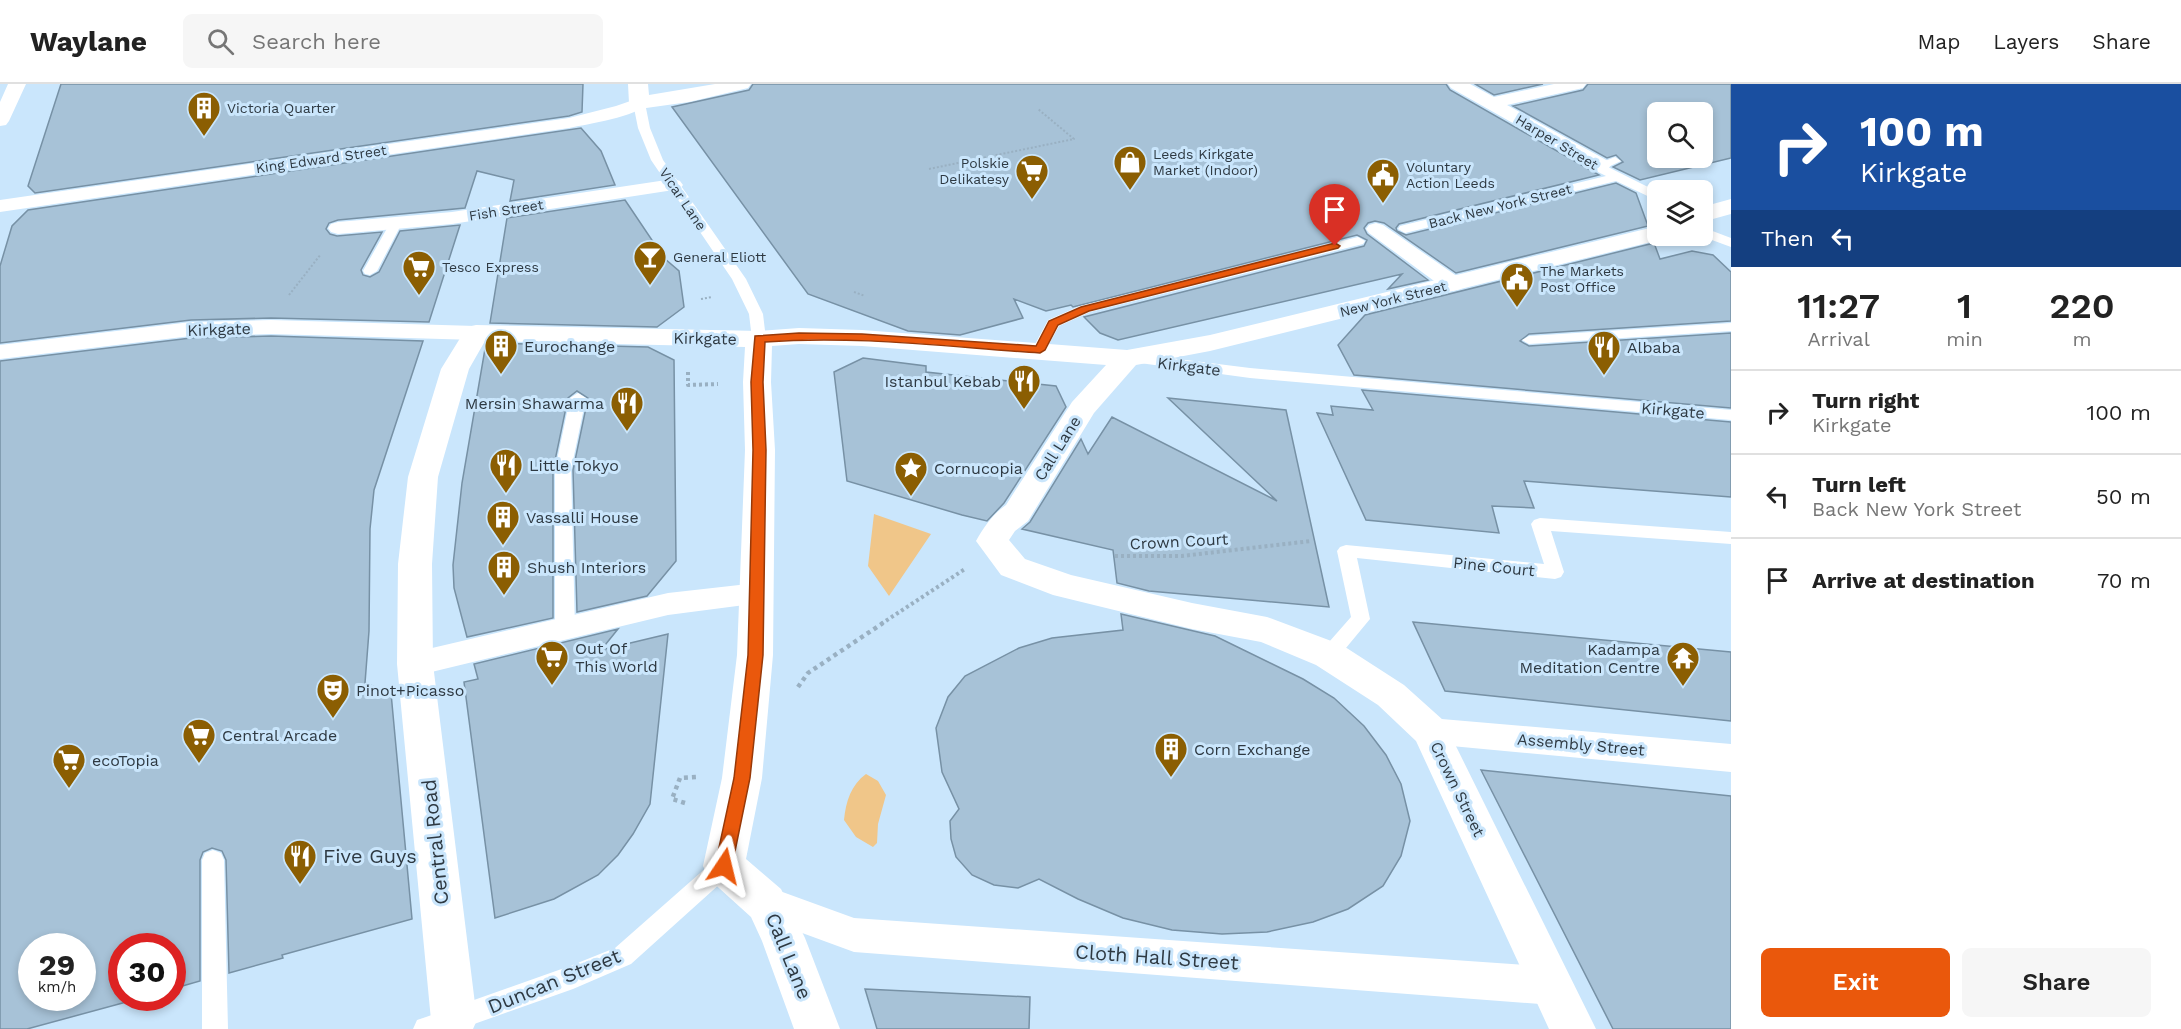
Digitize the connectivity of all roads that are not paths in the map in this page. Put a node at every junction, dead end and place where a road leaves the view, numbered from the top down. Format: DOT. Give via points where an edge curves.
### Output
graph roads {
  1 [pos="17,84"];
  2 [pos="741,84"];
  3 [pos="1457,84"];
  4 [pos="1577,84"];
  5 [pos="639,94"];
  6 [pos="1492,103"];
  7 [pos="0,121"];
  8 [pos="1611,170"];
  9 [pos="1630,170"];
  10 [pos="673,185"];
  11 [pos="1647,191"];
  12 [pos="0,206"];
  13 [pos="1731,206"];
  14 [pos="1713,212"];
  15 [pos="396,223"];
  16 [pos="338,228"];
  17 [pos="1405,229"];
  18 [pos="1380,232"];
  19 [pos="1647,235"];
  20 [pos="1713,236"];
  21 [pos="1358,241"];
  22 [pos="1731,243"];
  23 [pos="370,271"];
  24 [pos="1452,284"];
  25 [pos="1731,327"];
  26 [pos="476,333"];
  27 [pos="759,339"];
  28 [pos="1529,340"];
  29 [pos="1040,350"];
  30 [pos="0,352"];
  31 [pos="1127,358"];
  32 [pos="578,398"];
  33 [pos="1731,416"];
  34 [pos="1731,538"];
  35 [pos="981,554"];
  36 [pos="757,594"];
  37 [pos="565,628"];
  38 [pos="1329,656"];
  39 [pos="415,664"];
  40 [pos="1431,731"];
  41 [pos="1731,758"];
  42 [pos="213,860"];
  43 [pos="724,866"];
  44 [pos="766,903"];
  45 [pos="1553,986"];
  46 [pos="440,1024"];
  47 [pos="215,1029"];
  48 [pos="817,1029"];
  49 [pos="1573,1029"];
  1 -- 7 [label="street"];
  2 -- 5 [label="street" via="689,96"];
  3 -- 6 [label="street, Harper Street"];
  4 -- 6 [label="street"];
  5 -- 10 [label="lane, Vicar Lane" via="644,128"];
  5 -- 12 [label="street, King Edward Street" via="622,110 569,123"];
  6 -- 8 [label="street, Harper Street"];
  8 -- 9 [label="lane, Back New York Street"];
  8 -- 11 [label="lane, Harper Street"];
  8 -- 17 [label="lane, Back New York Street"];
  10 -- 15 [label="street, Fish Street"];
  10 -- 27 [label="lane, Vicar Lane" via="739,279 756,314"];
  13 -- 14 [label="street"];
  15 -- 16 [label="street, Fish Street"];
  15 -- 23 [label="lane"];
  17 -- 18 [label="street, Back New York Street"];
  18 -- 21 [label="street, Back New York Street"];
  18 -- 24 [label="street"];
  19 -- 24 [label="street, New York Street"];
  20 -- 22 [label="lane"];
  21 -- 29 [label="lane, Back New York Street" via="1085,309 1053,323"];
  24 -- 31 [label="street, New York Street" via="1210,343"];
  25 -- 28 [label="lane"];
  26 -- 27 [label="street, Kirkgate"];
  26 -- 30 [label="street, Kirkgate" via="271,327 191,329"];
  26 -- 39 [label="street, Central Road" via="455,369 423,477 415,564"];
  27 -- 29 [label="street, Kirkgate" via="862,338"];
  27 -- 36 [label="street"];
  29 -- 31 [label="street, Kirkgate"];
  31 -- 33 [label="lane, Kirkgate" via="1250,373"];
  31 -- 35 [label="street, Call Lane" via="1082,408 1017,513 1004,523"];
  32 -- 37 [label="lane" via="563,470"];
  34 -- 38 [label="lane, Pine Court" via="1540,524 1555,572 1346,552 1362,619"];
  35 -- 38 [label="street, Crown Street" via="1065,586 1267,630"];
  36 -- 37 [label="street" via="668,604"];
  36 -- 43 [label="street" via="742,778"];
  37 -- 39 [label="street"];
  38 -- 40 [label="street, Crown Street" via="1392,695"];
  39 -- 46 [label="street, Central Road"];
  40 -- 41 [label="street, Assembly Street"];
  40 -- 45 [label="street, Crown Street"];
  42 -- 47 [label="lane"];
  43 -- 44 [label="street, Call Lane"];
  43 -- 46 [label="lane, Duncan Street" via="623,956"];
  44 -- 45 [label="street, Cloth Hall Street" via="854,934"];
  44 -- 48 [label="street, Call Lane"];
  45 -- 49 [label="street, Crown Street"];
}
